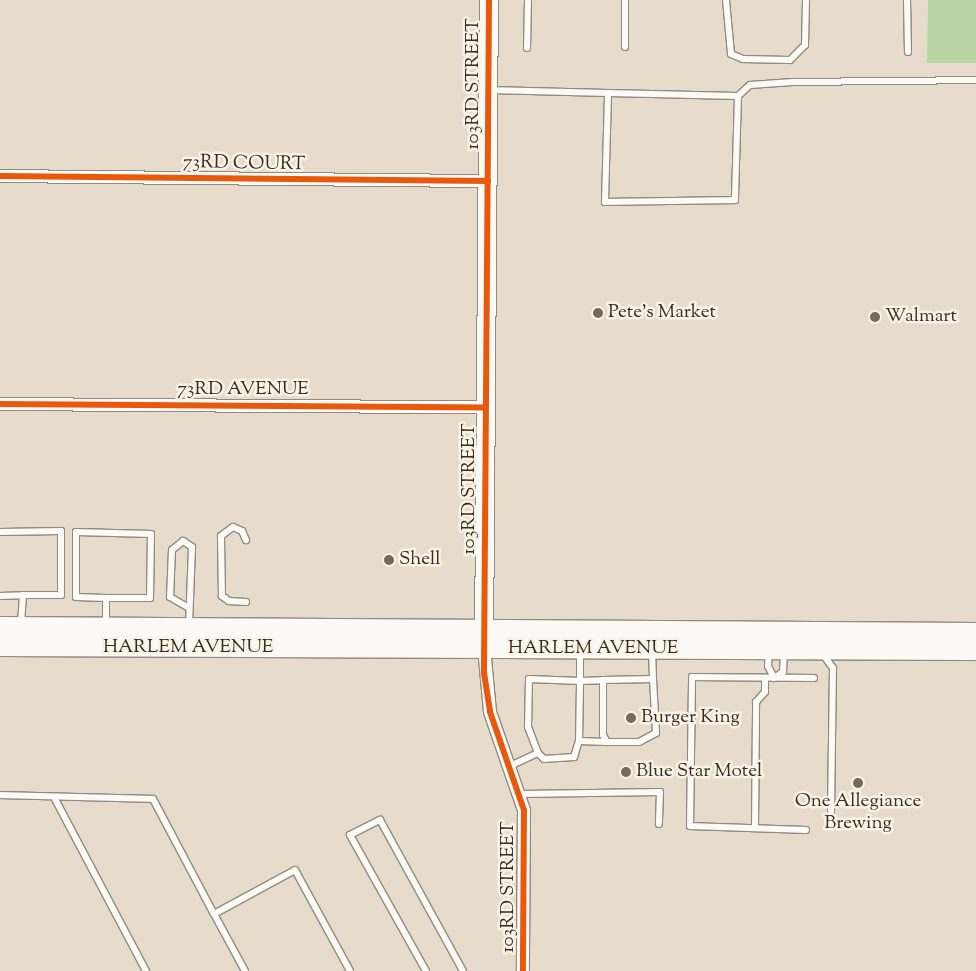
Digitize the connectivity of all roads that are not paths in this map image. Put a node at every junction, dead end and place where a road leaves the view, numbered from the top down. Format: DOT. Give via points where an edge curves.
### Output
graph roads {
  1 [pos="489,0"];
  2 [pos="528,0"];
  3 [pos="625,0"];
  4 [pos="726,0"];
  5 [pos="806,0"];
  6 [pos="907,0"];
  7 [pos="625,47"];
  8 [pos="527,48"];
  9 [pos="908,52"];
  10 [pos="976,80"];
  11 [pos="488,90"];
  12 [pos="608,93"];
  13 [pos="738,96"];
  14 [pos="0,176"];
  15 [pos="488,181"];
  16 [pos="0,404"];
  17 [pos="486,407"];
  18 [pos="0,532"];
  19 [pos="246,540"];
  20 [pos="23,595"];
  21 [pos="0,596"];
  22 [pos="106,598"];
  23 [pos="246,602"];
  24 [pos="189,608"];
  25 [pos="0,627"];
  26 [pos="21,627"];
  27 [pos="106,628"];
  28 [pos="189,628"];
  29 [pos="976,633"];
  30 [pos="484,639"];
  31 [pos="0,646"];
  32 [pos="580,648"];
  33 [pos="652,649"];
  34 [pos="777,649"];
  35 [pos="819,650"];
  36 [pos="846,650"];
  37 [pos="976,650"];
  38 [pos="833,668"];
  39 [pos="765,678"];
  40 [pos="774,678"];
  41 [pos="814,678"];
  42 [pos="653,679"];
  43 [pos="603,680"];
  44 [pos="580,681"];
  45 [pos="579,741"];
  46 [pos="607,742"];
  47 [pos="538,753"];
  48 [pos="510,766"];
  49 [pos="521,794"];
  50 [pos="0,795"];
  51 [pos="55,799"];
  52 [pos="831,814"];
  53 [pos="659,824"];
  54 [pos="755,828"];
  55 [pos="806,830"];
  56 [pos="214,914"];
  57 [pos="146,971"];
  58 [pos="245,971"];
  59 [pos="350,971"];
  60 [pos="426,971"];
  61 [pos="463,971"];
  62 [pos="524,971"];
  1 -- 11 [label="street, 103RD STREET"];
  2 -- 8 [label="lane"];
  3 -- 7 [label="lane"];
  4 -- 5 [label="lane" via="732,54 743,60 790,60 805,45"];
  6 -- 9 [label="lane"];
  10 -- 13 [label="lane" via="793,82 750,85"];
  11 -- 12 [label="lane"];
  11 -- 15 [label="street, 103RD STREET"];
  12 -- 13 [label="lane"];
  12 -- 13 [label="lane" via="605,202 735,200"];
  14 -- 15 [label="street, 73RD COURT"];
  15 -- 17 [label="street, 103RD STREET"];
  16 -- 17 [label="street, 73RD AVENUE"];
  17 -- 30 [label="street, 103RD STREET"];
  18 -- 20 [label="lane" via="61,531 61,595"];
  19 -- 23 [label="lane" via="242,531 233,527 221,536 222,596 229,601"];
  20 -- 21 [label="lane"];
  20 -- 26 [label="lane"];
  22 -- 22 [label="lane" via="150,598 151,534 76,532 76,597"];
  22 -- 27 [label="lane"];
  24 -- 24 [label="lane" via="192,547 183,541 172,550 170,597"];
  24 -- 28 [label="lane"];
  25 -- 26 [label="main road, HARLEM AVENUE"];
  26 -- 27 [label="main road, HARLEM AVENUE"];
  27 -- 28 [label="main road, HARLEM AVENUE"];
  28 -- 30 [label="main road, HARLEM AVENUE"];
  29 -- 30 [label="main road, HARLEM AVENUE"];
  30 -- 31 [label="main road, HARLEM AVENUE"];
  30 -- 32 [label="main road, HARLEM AVENUE"];
  30 -- 48 [label="street, 103RD STREET" via="486,693"];
  32 -- 33 [label="main road, HARLEM AVENUE"];
  32 -- 44 [label="lane"];
  33 -- 34 [label="main road, HARLEM AVENUE"];
  33 -- 42 [label="lane"];
  34 -- 35 [label="main road, HARLEM AVENUE"];
  34 -- 40 [label="lane" via="768,666"];
  34 -- 40 [label="lane" via="783,672"];
  35 -- 36 [label="main road, HARLEM AVENUE"];
  35 -- 38 [label="lane"];
  36 -- 37 [label="main road, HARLEM AVENUE"];
  36 -- 38 [label="lane"];
  38 -- 52 [label="lane"];
  39 -- 40 [label="lane"];
  39 -- 54 [label="lane" via="765,692 756,702"];
  39 -- 54 [label="lane" via="692,677 690,826"];
  40 -- 41 [label="lane"];
  42 -- 43 [label="lane"];
  42 -- 46 [label="lane" via="656,733 652,739"];
  43 -- 44 [label="lane"];
  43 -- 46 [label="lane" via="602,736"];
  44 -- 45 [label="lane"];
  44 -- 47 [label="lane" via="529,679 528,727"];
  45 -- 46 [label="lane"];
  45 -- 47 [label="lane" via="578,753 569,760 544,759"];
  47 -- 48 [label="lane"];
  48 -- 49 [label="street, 103RD STREET"];
  49 -- 53 [label="lane" via="660,792"];
  49 -- 62 [label="street, 103RD STREET" via="526,829"];
  50 -- 51 [label="lane"];
  51 -- 56 [label="lane" via="153,799"];
  51 -- 57 [label="lane"];
  54 -- 55 [label="lane"];
  56 -- 58 [label="lane"];
  56 -- 59 [label="lane" via="295,870"];
  60 -- 61 [label="lane" via="350,835 380,820"];
}
